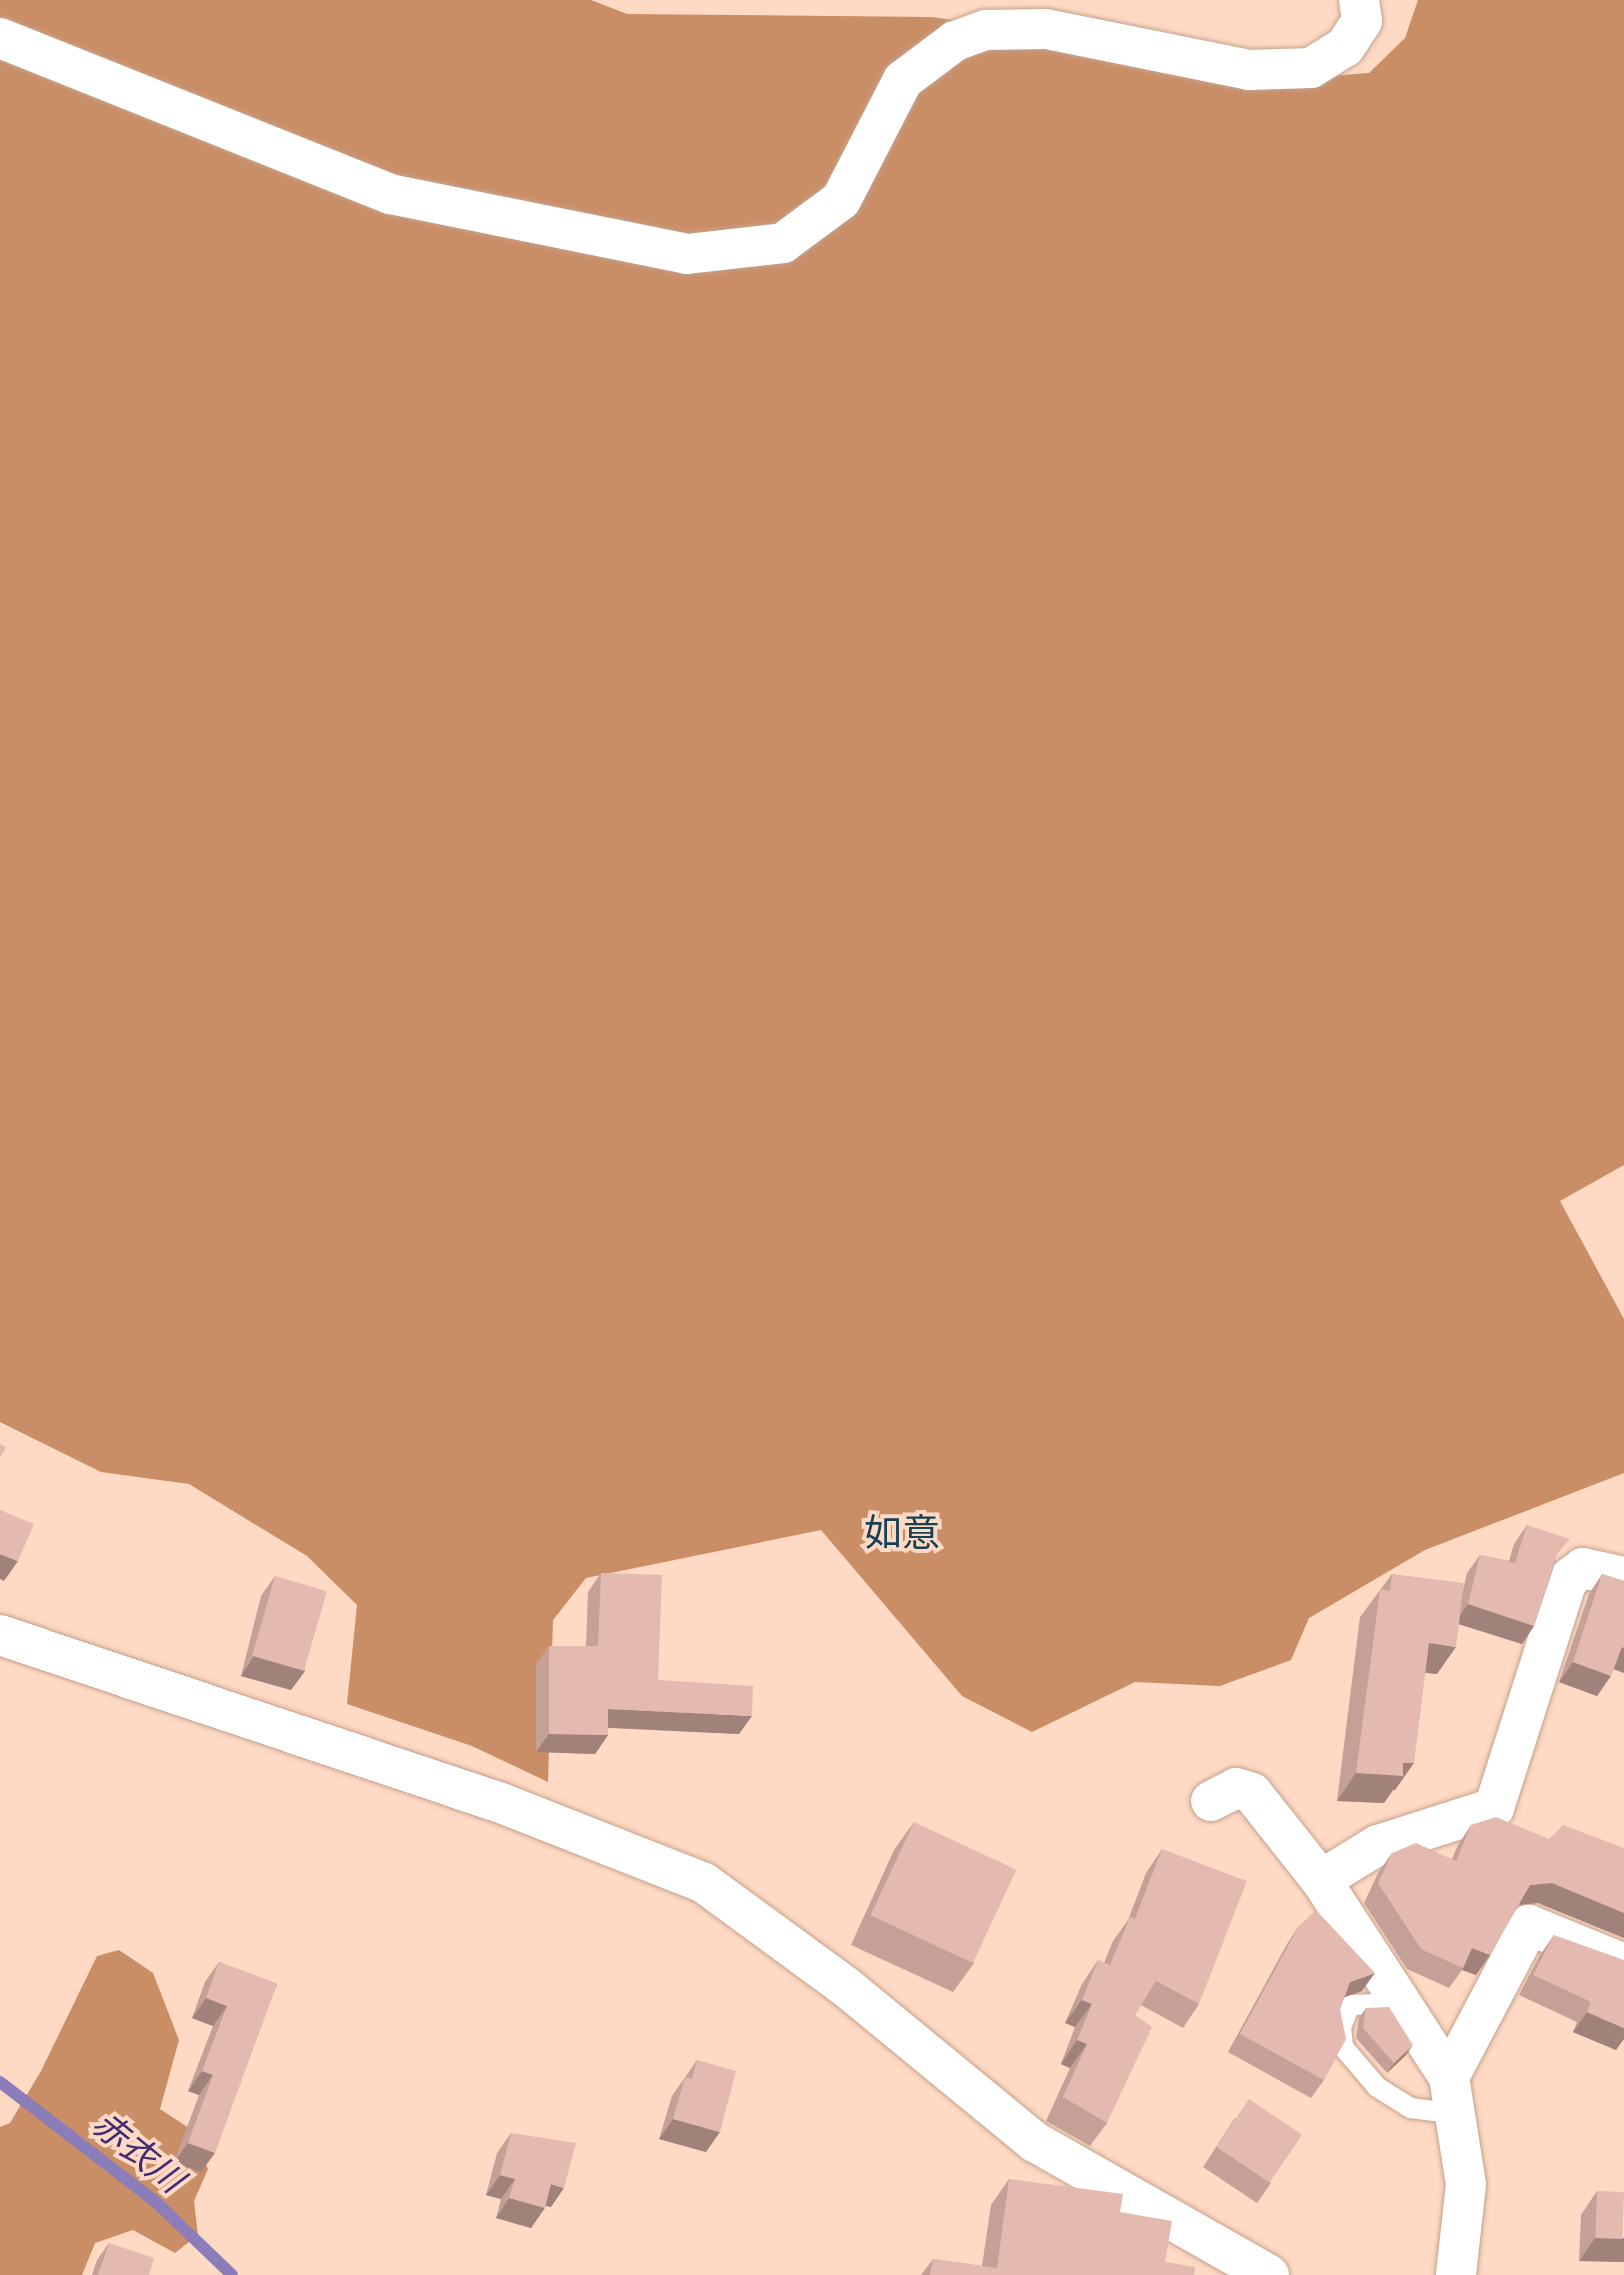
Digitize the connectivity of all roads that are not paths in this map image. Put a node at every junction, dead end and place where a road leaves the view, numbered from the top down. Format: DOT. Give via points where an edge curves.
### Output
graph roads {
  1 [pos="1359,0"];
  2 [pos="0,38"];
  3 [pos="1624,1578"];
  4 [pos="0,1635"];
  5 [pos="1211,1801"];
  6 [pos="1321,1880"];
  7 [pos="1624,1964"];
  8 [pos="1404,2003"];
  9 [pos="1452,2095"];
  10 [pos="1269,2275"];
  11 [pos="1456,2275"];
  1 -- 2 [label="street" via="1362,21 1345,47 1311,68 1250,70 1046,28 986,30 955,41 903,80 842,200 783,243 687,254 390,194"];
  3 -- 6 [label="street" via="1583,1568 1568,1580 1494,1808 1378,1845"];
  4 -- 10 [label="street" via="500,1804 704,1883 846,1987 1035,2142"];
  5 -- 6 [label="street" via="1236,1788 1252,1793"];
  6 -- 8 [label="street"];
  7 -- 9 [label="street" via="1530,1925"];
  8 -- 9 [label="street"];
  8 -- 9 [label="lane" via="1350,2006 1340,2027 1343,2047 1376,2087 1411,2108"];
  9 -- 11 [label="street" via="1466,2184"];
}
